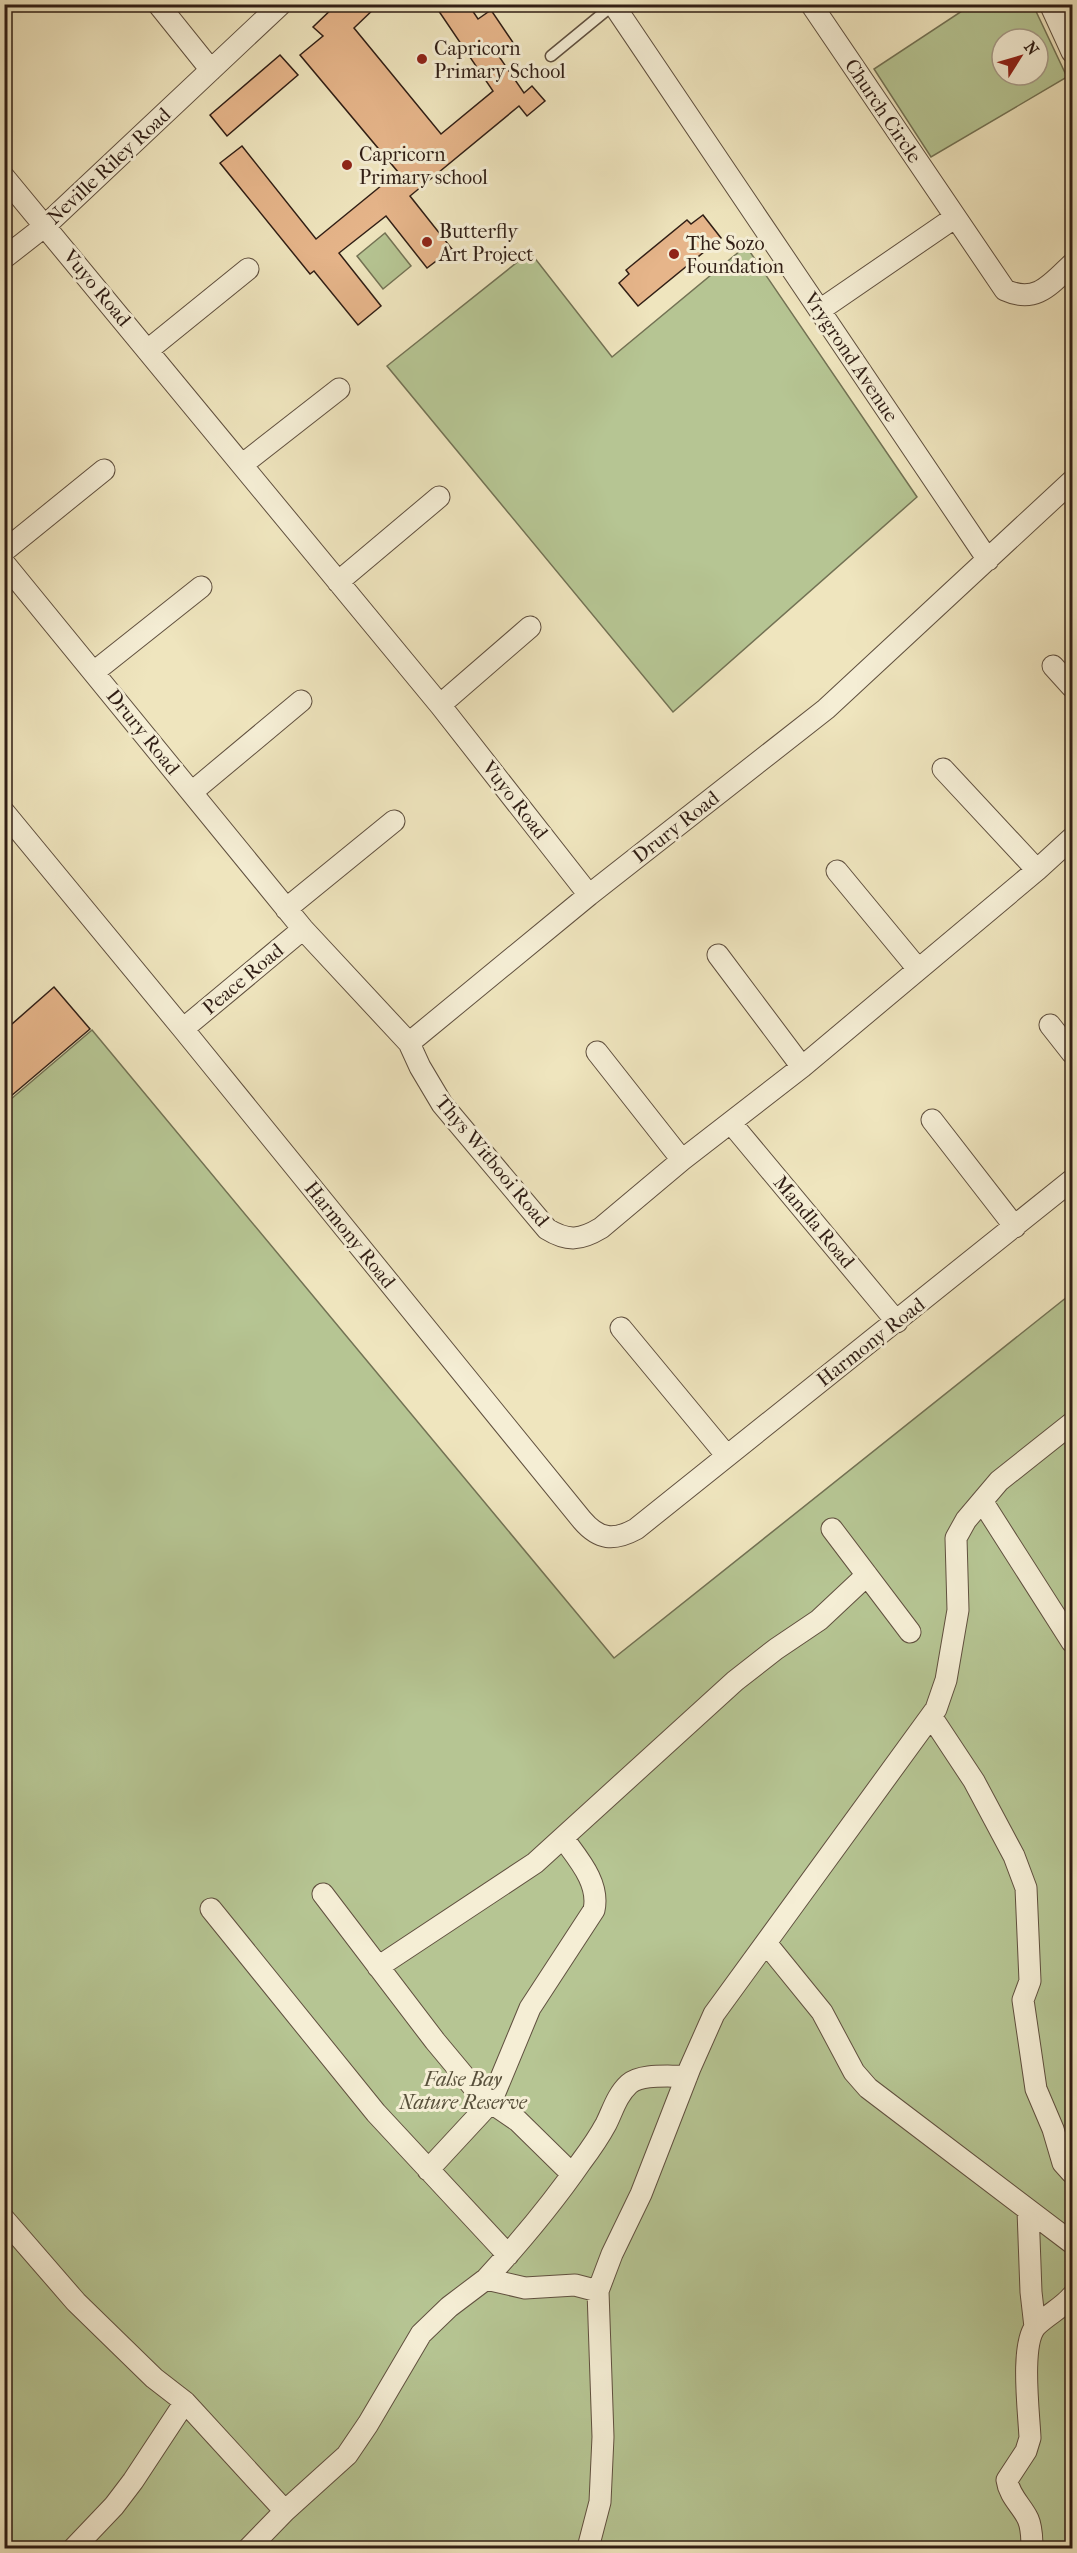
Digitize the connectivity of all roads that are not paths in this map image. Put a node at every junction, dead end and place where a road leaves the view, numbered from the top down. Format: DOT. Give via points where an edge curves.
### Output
graph roads {
  1 [pos="158,4"];
  2 [pos="281,4"];
  3 [pos="613,4"];
  4 [pos="811,4"];
  5 [pos="1050,4"];
  6 [pos="1072,52"];
  7 [pos="551,56"];
  8 [pos="211,70"];
  9 [pos="4,177"];
  10 [pos="954,218"];
  11 [pos="45,226"];
  12 [pos="4,258"];
  13 [pos="1072,264"];
  14 [pos="248,269"];
  15 [pos="820,310"];
  16 [pos="148,350"];
  17 [pos="339,389"];
  18 [pos="243,464"];
  19 [pos="104,470"];
  20 [pos="1072,481"];
  21 [pos="439,497"];
  22 [pos="4,551"];
  23 [pos="988,560"];
  24 [pos="4,563"];
  25 [pos="338,582"];
  26 [pos="201,587"];
  27 [pos="530,627"];
  28 [pos="1053,666"];
  29 [pos="94,672"];
  30 [pos="1072,687"];
  31 [pos="301,701"];
  32 [pos="440,705"];
  33 [pos="943,769"];
  34 [pos="192,792"];
  35 [pos="4,812"];
  36 [pos="394,821"];
  37 [pos="1072,838"];
  38 [pos="1037,870"];
  39 [pos="837,871"];
  40 [pos="589,895"];
  41 [pos="286,909"];
  42 [pos="303,929"];
  43 [pos="718,955"];
  44 [pos="918,969"];
  45 [pos="1050,1025"];
  46 [pos="183,1029"];
  47 [pos="409,1043"];
  48 [pos="597,1052"];
  49 [pos="1072,1053"];
  50 [pos="802,1067"];
  51 [pos="932,1120"];
  52 [pos="731,1123"];
  53 [pos="682,1160"];
  54 [pos="1072,1180"];
  55 [pos="1015,1227"];
  56 [pos="897,1322"];
  57 [pos="621,1328"];
  58 [pos="1072,1423"];
  59 [pos="727,1455"];
  60 [pos="982,1501"];
  61 [pos="832,1529"];
  62 [pos="867,1575"];
  63 [pos="910,1632"];
  64 [pos="1072,1642"];
  65 [pos="931,1716"];
  66 [pos="563,1838"];
  67 [pos="323,1894"];
  68 [pos="211,1909"];
  69 [pos="766,1942"];
  70 [pos="378,1967"];
  71 [pos="687,2076"];
  72 [pos="491,2102"];
  73 [pos="428,2170"];
  74 [pos="1072,2173"];
  75 [pos="572,2174"];
  76 [pos="1028,2210"];
  77 [pos="4,2219"];
  78 [pos="1072,2244"];
  79 [pos="508,2255"];
  80 [pos="486,2280"];
  81 [pos="598,2290"];
  82 [pos="1072,2296"];
  83 [pos="1035,2327"];
  84 [pos="185,2402"];
  85 [pos="285,2511"];
  86 [pos="74,2548"];
  87 [pos="249,2548"];
  88 [pos="588,2548"];
  89 [pos="1032,2548"];
  1 -- 8 [label="street"];
  2 -- 8 [label="street, Neville Riley Road"];
  3 -- 7 [label="lane"];
  3 -- 15 [label="street, Vrygrond Avenue"];
  4 -- 10 [label="street, Church Circle"];
  5 -- 6 [label="street"];
  8 -- 11 [label="street, Neville Riley Road"];
  9 -- 11 [label="street, Vuyo Road"];
  10 -- 13 [label="street, Church Circle" via="1005,290 1019,296 1041,290"];
  10 -- 15 [label="street"];
  11 -- 12 [label="street, Neville Riley Road"];
  11 -- 16 [label="street, Vuyo Road"];
  14 -- 16 [label="street"];
  15 -- 23 [label="street, Vrygrond Avenue"];
  16 -- 18 [label="street, Vuyo Road"];
  17 -- 18 [label="street"];
  18 -- 25 [label="street, Vuyo Road"];
  19 -- 22 [label="street"];
  20 -- 23 [label="street, Drury Road"];
  21 -- 25 [label="street"];
  23 -- 40 [label="street, Drury Road" via="826,709"];
  24 -- 29 [label="street, Drury Road"];
  25 -- 32 [label="street, Vuyo Road"];
  26 -- 29 [label="street, Drury Road"];
  27 -- 32 [label="street"];
  28 -- 30 [label="street"];
  29 -- 34 [label="street, Drury Road"];
  31 -- 34 [label="street, Drury Road"];
  32 -- 40 [label="street, Vuyo Road"];
  33 -- 38 [label="street"];
  34 -- 41 [label="street, Drury Road"];
  35 -- 46 [label="street, Harmony Road"];
  36 -- 41 [label="street"];
  37 -- 38 [label="street, Thys Witbooi Road"];
  38 -- 44 [label="street, Thys Witbooi Road"];
  39 -- 44 [label="street"];
  40 -- 47 [label="street, Drury Road"];
  41 -- 42 [label="street, Drury Road"];
  42 -- 46 [label="street, Peace Road"];
  42 -- 47 [label="street, Drury Road"];
  43 -- 50 [label="street"];
  44 -- 50 [label="street, Thys Witbooi Road"];
  45 -- 49 [label="street"];
  46 -- 59 [label="street, Harmony Road" via="589,1529 610,1538 622,1537"];
  47 -- 53 [label="street, Thys Witbooi Road" via="442,1104 547,1230 560,1237 574,1240 601,1228"];
  48 -- 53 [label="street"];
  50 -- 52 [label="street, Thys Witbooi Road"];
  51 -- 55 [label="street"];
  52 -- 53 [label="street, Thys Witbooi Road"];
  52 -- 56 [label="street, Mandla Road"];
  54 -- 55 [label="street, Harmony Road"];
  55 -- 56 [label="street, Harmony Road"];
  56 -- 59 [label="street, Harmony Road"];
  57 -- 59 [label="street"];
  58 -- 60 [label="street" via="999,1481"];
  60 -- 64 [label="street"];
  60 -- 65 [label="street" via="956,1538 958,1610 946,1680"];
  61 -- 62 [label="street"];
  62 -- 63 [label="street"];
  62 -- 66 [label="street" via="819,1620 735,1681"];
  65 -- 69 [label="street"];
  65 -- 74 [label="street" via="974,1781 1014,1856 1026,1888 1030,1981 1023,2000 1036,2089 1063,2163"];
  66 -- 70 [label="street" via="535,1863"];
  66 -- 72 [label="street" via="594,1886 594,1910 530,2008"];
  67 -- 70 [label="street"];
  68 -- 73 [label="street" via="317,2043"];
  69 -- 71 [label="street" via="714,2014"];
  69 -- 76 [label="street" via="822,2012 854,2072 868,2088"];
  70 -- 72 [label="street" via="480,2095"];
  71 -- 75 [label="street" via="657,2077 630,2084 618,2096 606,2124"];
  71 -- 81 [label="street"];
  72 -- 73 [label="street"];
  72 -- 75 [label="street" via="518,2121"];
  73 -- 79 [label="street"];
  75 -- 79 [label="street"];
  76 -- 78 [label="street"];
  76 -- 83 [label="street"];
  77 -- 84 [label="street" via="76,2302 154,2378"];
  79 -- 80 [label="street"];
  80 -- 81 [label="street" via="525,2288 575,2285"];
  80 -- 85 [label="street" via="421,2334 347,2455"];
  81 -- 88 [label="street" via="603,2436 600,2502"];
  82 -- 83 [label="street"];
  83 -- 89 [label="street" via="1028,2344 1030,2438 1007,2480 1028,2520"];
  84 -- 85 [label="street"];
  84 -- 86 [label="street" via="134,2481"];
  85 -- 87 [label="street"];
}
